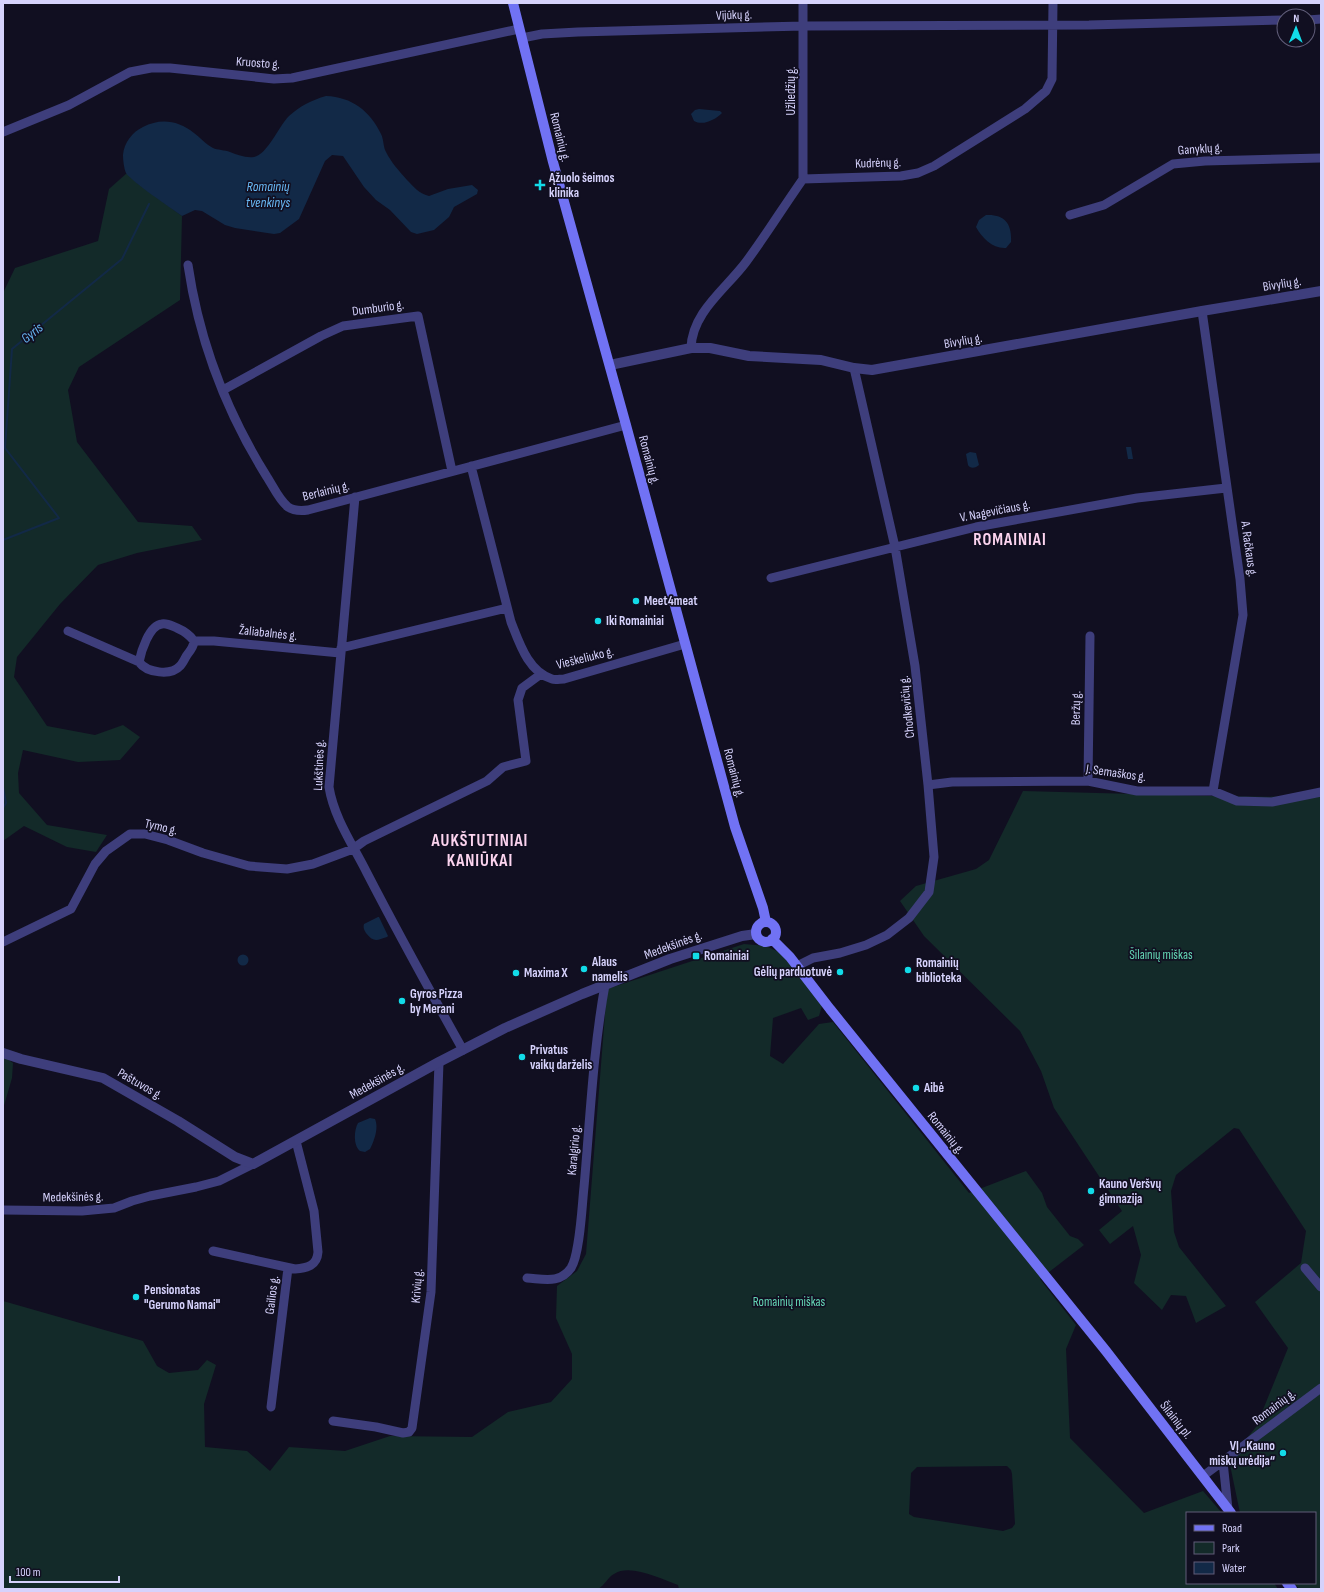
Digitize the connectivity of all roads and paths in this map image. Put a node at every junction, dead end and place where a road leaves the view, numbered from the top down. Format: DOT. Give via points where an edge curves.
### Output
graph roads {
  1 [pos="514,3"];
  2 [pos="803,3"];
  3 [pos="1053,3"];
  4 [pos="1276,20"];
  5 [pos="1053,25"];
  6 [pos="804,26"];
  7 [pos="521,33"];
  8 [pos="3,132"];
  9 [pos="1321,158"];
  10 [pos="803,179"];
  11 [pos="1070,215"];
  12 [pos="188,265"];
  13 [pos="1321,291"];
  14 [pos="1202,311"];
  15 [pos="691,348"];
  16 [pos="610,365"];
  17 [pos="854,368"];
  18 [pos="223,390"];
  19 [pos="626,425"];
  20 [pos="470,466"];
  21 [pos="452,471"];
  22 [pos="1226,488"];
  23 [pos="356,497"];
  24 [pos="895,547"];
  25 [pos="771,578"];
  26 [pos="507,608"];
  27 [pos="68,631"];
  28 [pos="1090,636"];
  29 [pos="194,641"];
  30 [pos="685,644"];
  31 [pos="340,650"];
  32 [pos="139,662"];
  33 [pos="541,674"];
  34 [pos="1088,781"];
  35 [pos="928,786"];
  36 [pos="1214,791"];
  37 [pos="1321,792"];
  38 [pos="353,849"];
  39 [pos="766,922"];
  40 [pos="756,934"];
  41 [pos="772,939"];
  42 [pos="3,942"];
  43 [pos="797,966"];
  44 [pos="605,985"];
  45 [pos="463,1050"];
  46 [pos="3,1053"];
  47 [pos="439,1062"];
  48 [pos="296,1141"];
  49 [pos="253,1164"];
  50 [pos="3,1210"];
  51 [pos="213,1251"];
  52 [pos="288,1268"];
  53 [pos="1305,1268"];
  54 [pos="527,1278"];
  55 [pos="1321,1287"];
  56 [pos="1100,1343"];
  57 [pos="1321,1388"];
  58 [pos="271,1407"];
  59 [pos="333,1421"];
  60 [pos="1223,1462"];
  61 [pos="1203,1476"];
  62 [pos="1230,1511"];
  1 -- 7 [label="main road, Romainių g."];
  2 -- 6 [label="street, Užliedžių g."];
  3 -- 5 [label="street, Kudrėnų g."];
  4 -- 5 [label="street, Vijūkų g."];
  5 -- 6 [label="street, Vijūkų g."];
  5 -- 10 [label="street, Kudrėnų g." via="1052,79 1046,91 1025,109 934,166 918,173 901,176"];
  6 -- 7 [label="street, Vijūkų g."];
  6 -- 10 [label="street, Užliedžių g."];
  7 -- 8 [label="street, Kruosto g." via="292,78 274,79 170,68 130,72 69,105"];
  7 -- 16 [label="main road, Romainių g." via="553,162"];
  9 -- 11 [label="street, Ganyklų g." via="1173,164 1104,205"];
  10 -- 15 [label="street" via="734,279 708,306 698,323"];
  12 -- 18 [label="street, Berlainių g." via="199,322"];
  13 -- 14 [label="street, Bivylių g."];
  14 -- 17 [label="street, Bivylių g." via="881,369"];
  14 -- 22 [label="street, A. Račkaus g."];
  15 -- 16 [label="street, Bivylių g."];
  15 -- 17 [label="street, Bivylių g." via="710,348 769,358 821,360"];
  16 -- 19 [label="main road, Romainių g."];
  17 -- 24 [label="street, Chodkevičių g."];
  18 -- 21 [label="street, Dumburio g." via="343,326 418,316"];
  18 -- 23 [label="street, Berlainių g." via="263,470 289,508 308,510"];
  19 -- 20 [label="street, Berlainių g."];
  19 -- 30 [label="main road, Romainių g."];
  20 -- 21 [label="street, Berlainių g."];
  20 -- 26 [label="street, Vieškeliuko g."];
  21 -- 23 [label="street, Berlainių g."];
  22 -- 24 [label="street, V. Nagevičiaus g." via="1137,498 976,527"];
  22 -- 36 [label="street, A. Račkaus g." via="1243,615"];
  23 -- 31 [label="street, Lukštinės g."];
  24 -- 25 [label="street, V. Nagevičiaus g."];
  24 -- 35 [label="street, Chodkevičių g." via="915,666"];
  26 -- 31 [label="street"];
  26 -- 33 [label="street, Vieškeliuko g." via="519,643 534,668"];
  27 -- 32 [label="street"];
  28 -- 34 [label="street, Beržų g."];
  29 -- 31 [label="street, Žaliabalnės g."];
  29 -- 32 [label="street" via="193,647 180,666 173,670 163,672 147,669"];
  29 -- 32 [label="street" via="187,633 168,624 157,625 148,636"];
  30 -- 33 [label="street, Vieškeliuko g." via="564,679 553,679"];
  30 -- 39 [label="main road, Romainių g." via="735,827 764,908"];
  31 -- 38 [label="street, Lukštinės g." via="329,787 331,798"];
  33 -- 38 [label="street, Tymo g." via="522,688 518,700 526,761 503,767 481,784 364,841"];
  34 -- 35 [label="street, J. Semaškos g." via="952,782"];
  34 -- 36 [label="street, J. Semaškos g." via="1137,791"];
  35 -- 43 [label="street, Chodkevičių g." via="934,857 929,892 909,918 881,938 846,951 813,958"];
  36 -- 37 [label="street, J. Semaškos g." via="1237,801 1272,802"];
  38 -- 42 [label="street, Tymo g." via="313,864 287,869 250,866 168,840 145,834 130,834 106,851 95,864 71,908"];
  38 -- 45 [label="street, Lukštinės g."];
  39 -- 40 [label="main road" via="757,927"];
  39 -- 41 [label="main road" via="774,927 775,934"];
  40 -- 41 [label="main road" via="762,941"];
  40 -- 44 [label="street, Medekšinės g." via="670,959"];
  41 -- 43 [label="main road, Romainių g."];
  43 -- 56 [label="main road, Romainių g."];
  44 -- 45 [label="street, Medekšinės g." via="505,1028"];
  44 -- 54 [label="street, Karalgirio g." via="581,1222 574,1261 564,1276 557,1280"];
  45 -- 47 [label="street, Medekšinės g."];
  46 -- 49 [label="street, Paštuvos g." via="103,1078 235,1157"];
  47 -- 48 [label="street, Medekšinės g."];
  47 -- 59 [label="street, Krivių g." via="431,1292 412,1428 409,1432 403,1433 376,1426"];
  48 -- 49 [label="street, Medekšinės g."];
  48 -- 52 [label="street, Gailios g." via="314,1211 318,1259 308,1268"];
  49 -- 50 [label="street, Medekšinės g." via="219,1181 150,1196 114,1208 82,1211"];
  51 -- 52 [label="street"];
  52 -- 58 [label="street, Gailios g."];
  53 -- 55 [label="street"];
  56 -- 61 [label="main road, Šilainių pl."];
  57 -- 60 [label="street, Romainių g."];
  60 -- 61 [label="street, Romainių g."];
  60 -- 62 [label="street"];
  61 -- 62 [label="main road, Šilainių pl."];
}
